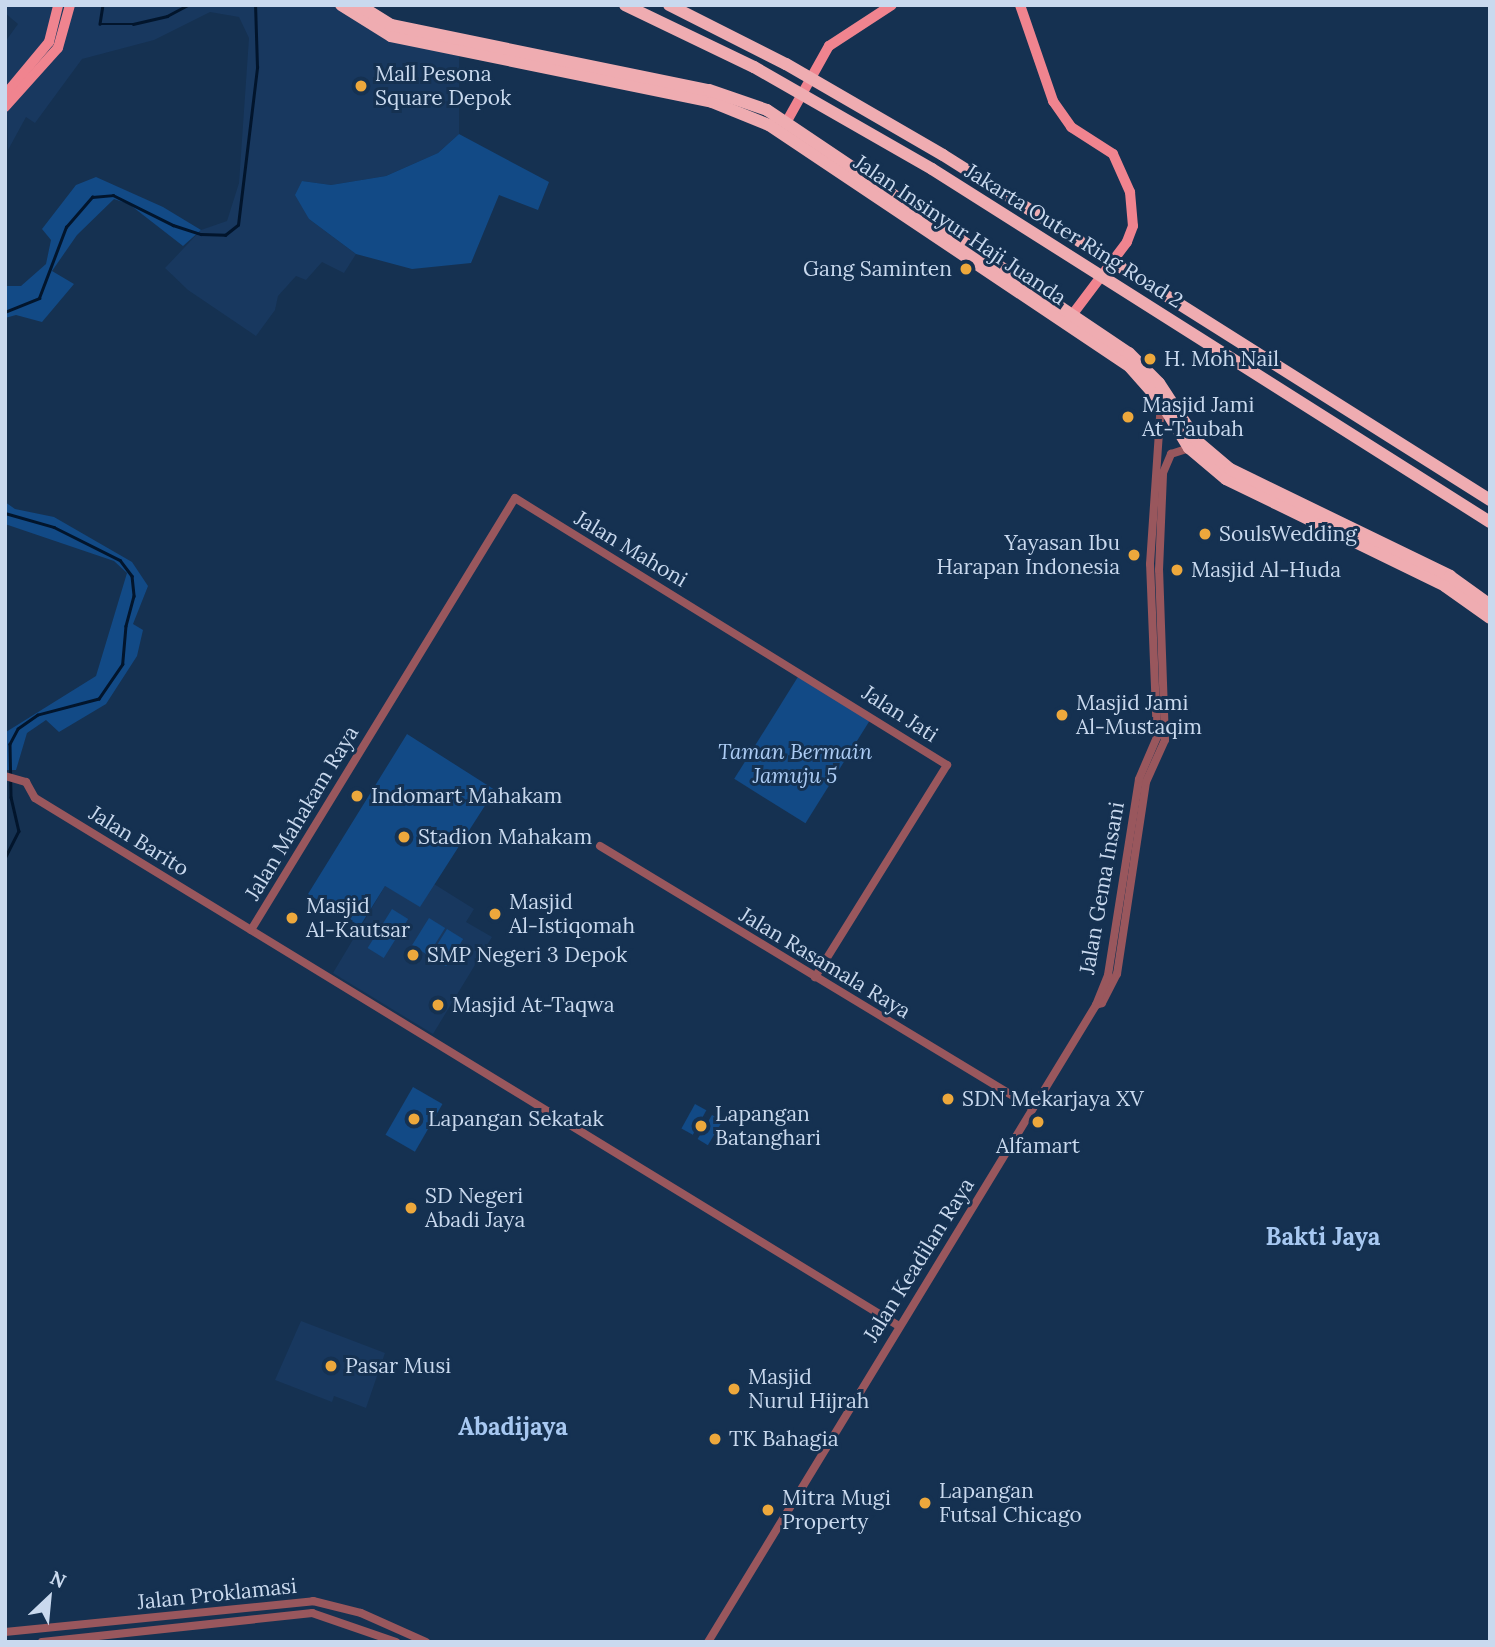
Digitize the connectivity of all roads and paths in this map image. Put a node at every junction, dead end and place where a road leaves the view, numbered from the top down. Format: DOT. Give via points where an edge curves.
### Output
graph roads {
  1 [pos="58,5"];
  2 [pos="69,5"];
  3 [pos="341,5"];
  4 [pos="359,5"];
  5 [pos="625,5"];
  6 [pos="669,5"];
  7 [pos="892,5"];
  8 [pos="1020,5"];
  9 [pos="5,95"];
  10 [pos="5,107"];
  11 [pos="787,121"];
  12 [pos="920,221"];
  13 [pos="1072,315"];
  14 [pos="1161,402"];
  15 [pos="1189,448"];
  16 [pos="1156,458"];
  17 [pos="1167,459"];
  18 [pos="515,498"];
  19 [pos="1490,500"];
  20 [pos="1156,512"];
  21 [pos="1490,522"];
  22 [pos="1490,605"];
  23 [pos="1490,618"];
  24 [pos="729,629"];
  25 [pos="8,777"];
  26 [pos="600,846"];
  27 [pos="251,930"];
  28 [pos="815,977"];
  29 [pos="1096,1005"];
  30 [pos="1033,1108"];
  31 [pos="899,1326"];
  32 [pos="324,1603"];
  33 [pos="325,1616"];
  34 [pos="398,1629"];
  35 [pos="5,1632"];
  36 [pos="395,1641"];
  37 [pos="42,1642"];
  38 [pos="426,1642"];
  39 [pos="708,1642"];
  1 -- 9 [label="main road" via="49,42"];
  2 -- 10 [label="main road" via="58,48"];
  3 -- 12 [label="highway, Jalan Insinyur Haji Juanda" via="391,36 737,110 784,134"];
  4 -- 11 [label="highway, Jalan Insinyur Haji Juanda" via="391,25 709,90"];
  5 -- 21 [label="highway, Jakarta Outer Ring Road 2" via="754,67 932,169"];
  6 -- 19 [label="highway, Jakarta Outer Ring Road 2" via="887,121"];
  7 -- 11 [label="main road" via="829,46"];
  8 -- 13 [label="main road" via="1061,115 1121,165 1132,209 1127,242"];
  11 -- 12 [label="highway, Jalan Insinyur Haji Juanda"];
  12 -- 13 [label="highway, Jalan Insinyur Haji Juanda"];
  12 -- 14 [label="highway, Jalan Insinyur Haji Juanda" via="1112,353 1147,383"];
  13 -- 22 [label="highway, Jalan Insinyur Haji Juanda" via="1145,367 1197,441 1230,469 1450,576"];
  14 -- 15 [label="highway, Jalan Insinyur Haji Juanda"];
  14 -- 16 [label="street, Jalan Gema Insani"];
  15 -- 17 [label="street" via="1176,450"];
  15 -- 23 [label="highway, Jalan Insinyur Haji Juanda" via="1226,480 1445,586"];
  16 -- 17 [label="street"];
  16 -- 20 [label="street, Jalan Gema Insani"];
  17 -- 20 [label="street, Jalan Gema Insani"];
  18 -- 24 [label="street, Jalan Mahoni"];
  18 -- 27 [label="street, Jalan Mahakam Raya"];
  20 -- 29 [label="street, Jalan Gema Insani" via="1160,725 1144,773 1111,963"];
  24 -- 28 [label="street, Jalan Jati" via="947,765"];
  25 -- 27 [label="street, Jalan Barito" via="26,782 35,798"];
  26 -- 28 [label="street, Jalan Rasamala Raya"];
  27 -- 31 [label="street, Jalan Barito"];
  28 -- 30 [label="street, Jalan Rasamala Raya"];
  29 -- 30 [label="street, Jalan Keadilan Raya"];
  30 -- 31 [label="street, Jalan Keadilan Raya"];
  31 -- 39 [label="street, Jalan Keadilan Raya"];
  32 -- 33 [label="street"];
  32 -- 34 [label="street, Jalan Proklamasi"];
  32 -- 35 [label="street, Jalan Proklamasi"];
  33 -- 36 [label="street, Jalan Proklamasi"];
  33 -- 37 [label="street, Jalan Proklamasi" via="296,1614"];
  34 -- 36 [label="street"];
  34 -- 38 [label="street, Jalan Proklamasi"];
}
